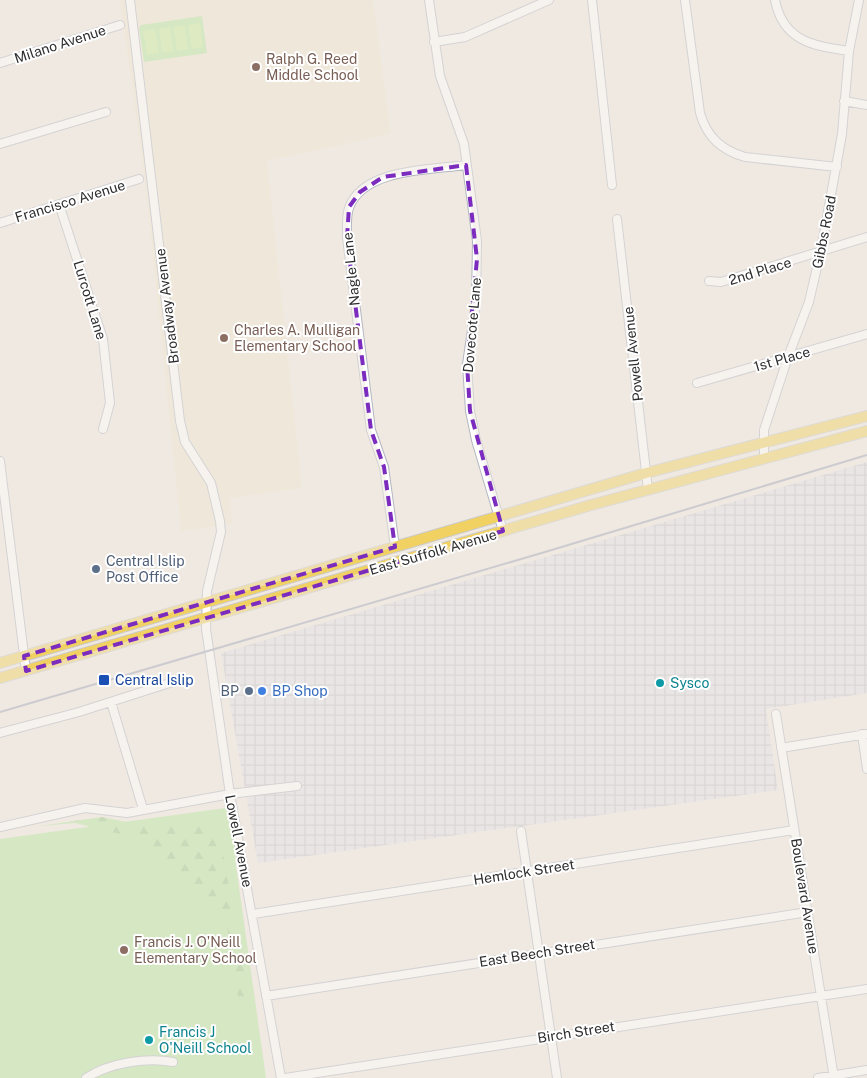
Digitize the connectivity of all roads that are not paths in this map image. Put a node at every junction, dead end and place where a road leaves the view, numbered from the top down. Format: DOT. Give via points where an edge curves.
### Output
graph roads {
  1 [pos="130,0"];
  2 [pos="429,0"];
  3 [pos="549,0"];
  4 [pos="592,0"];
  5 [pos="685,0"];
  6 [pos="775,0"];
  7 [pos="859,0"];
  8 [pos="120,25"];
  9 [pos="434,42"];
  10 [pos="849,51"];
  11 [pos="0,63"];
  12 [pos="844,102"];
  13 [pos="867,106"];
  14 [pos="106,112"];
  15 [pos="0,144"];
  16 [pos="466,165"];
  17 [pos="837,167"];
  18 [pos="139,179"];
  19 [pos="612,185"];
  20 [pos="59,204"];
  21 [pos="617,218"];
  22 [pos="0,223"];
  23 [pos="867,237"];
  24 [pos="821,250"];
  25 [pos="709,281"];
  26 [pos="867,334"];
  27 [pos="788,357"];
  28 [pos="698,383"];
  29 [pos="867,416"];
  30 [pos="103,429"];
  31 [pos="867,431"];
  32 [pos="762,443"];
  33 [pos="764,458"];
  34 [pos="0,461"];
  35 [pos="646,473"];
  36 [pos="648,489"];
  37 [pos="499,516"];
  38 [pos="503,531"];
  39 [pos="395,547"];
  40 [pos="206,602"];
  41 [pos="205,618"];
  42 [pos="24,656"];
  43 [pos="0,662"];
  44 [pos="26,671"];
  45 [pos="0,678"];
  46 [pos="182,679"];
  47 [pos="111,702"];
  48 [pos="776,714"];
  49 [pos="0,733"];
  50 [pos="864,734"];
  51 [pos="781,748"];
  52 [pos="867,769"];
  53 [pos="297,786"];
  54 [pos="230,794"];
  55 [pos="142,809"];
  56 [pos="0,827"];
  57 [pos="794,830"];
  58 [pos="521,831"];
  59 [pos="527,872"];
  60 [pos="808,912"];
  61 [pos="253,914"];
  62 [pos="540,952"];
  63 [pos="867,989"];
  64 [pos="266,996"];
  65 [pos="821,996"];
  66 [pos="551,1036"];
  67 [pos="173,1062"];
  68 [pos="867,1070"];
  69 [pos="834,1077"];
  70 [pos="86,1078"];
  71 [pos="281,1078"];
  72 [pos="285,1078"];
  73 [pos="557,1078"];
  74 [pos="818,1078"];
  1 -- 40 [label="street, Broadway Avenue" via="180,420 185,442 211,482 220,521 221,532"];
  2 -- 9 [label="street, Dovecote Lane"];
  3 -- 9 [label="street" via="465,37"];
  4 -- 19 [label="street"];
  5 -- 17 [label="street" via="700,113 704,128 714,140 731,153 746,157"];
  6 -- 10 [label="street" via="785,26 798,38 813,45"];
  7 -- 10 [label="street, Gibbs Road"];
  8 -- 11 [label="street, Milano Avenue"];
  9 -- 16 [label="street, Dovecote Lane" via="440,76 464,144"];
  10 -- 12 [label="street, Gibbs Road"];
  12 -- 13 [label="street"];
  12 -- 17 [label="street, Gibbs Road"];
  14 -- 15 [label="street"];
  16 -- 37 [label="street, Dovecote Lane" via="477,241 476,303 469,343 467,385 476,440"];
  16 -- 39 [label="street, Nagle Lane" via="383,177 360,192 349,207 347,238 370,430 384,467"];
  17 -- 24 [label="street, Gibbs Road"];
  18 -- 20 [label="street, Francisco Avenue"];
  20 -- 22 [label="street, Francisco Avenue"];
  20 -- 30 [label="street, Lurcott Lane" via="103,339 110,403"];
  21 -- 35 [label="street, Powell Avenue"];
  23 -- 24 [label="street, 2nd Place"];
  24 -- 25 [label="street, 2nd Place" via="721,282"];
  24 -- 27 [label="street, Gibbs Road" via="809,302"];
  26 -- 27 [label="street, 1st Place"];
  27 -- 28 [label="street, 1st Place"];
  27 -- 32 [label="street, Gibbs Road"];
  29 -- 32 [label="main road, East Suffolk Avenue"];
  31 -- 33 [label="main road, East Suffolk Avenue"];
  32 -- 33 [label="street, Gibbs Road"];
  32 -- 35 [label="main road, East Suffolk Avenue"];
  33 -- 36 [label="main road, East Suffolk Avenue"];
  34 -- 42 [label="street"];
  35 -- 36 [label="street, Powell Avenue"];
  35 -- 37 [label="main road, East Suffolk Avenue"];
  36 -- 38 [label="main road, East Suffolk Avenue"];
  37 -- 38 [label="street, Dovecote Lane"];
  37 -- 39 [label="main road, East Suffolk Avenue"];
  38 -- 41 [label="main road, East Suffolk Avenue"];
  39 -- 40 [label="main road, East Suffolk Avenue"];
  40 -- 41 [label="street, Lowell Avenue"];
  40 -- 42 [label="main road, East Suffolk Avenue"];
  41 -- 44 [label="main road, East Suffolk Avenue"];
  41 -- 54 [label="street, Lowell Avenue"];
  42 -- 43 [label="main road, East Suffolk Avenue"];
  42 -- 44 [label="street"];
  44 -- 45 [label="main road, East Suffolk Avenue"];
  46 -- 47 [label="street"];
  47 -- 49 [label="street"];
  47 -- 55 [label="street"];
  48 -- 51 [label="street, Boulevard Avenue"];
  50 -- 51 [label="street"];
  50 -- 52 [label="street"];
  51 -- 57 [label="street, Boulevard Avenue"];
  53 -- 54 [label="street"];
  54 -- 55 [label="street"];
  54 -- 61 [label="street, Lowell Avenue"];
  55 -- 56 [label="street" via="127,813 85,808"];
  57 -- 59 [label="street, Hemlock Street"];
  57 -- 60 [label="street, Boulevard Avenue"];
  58 -- 59 [label="street"];
  59 -- 61 [label="street, Hemlock Street"];
  59 -- 62 [label="street"];
  60 -- 62 [label="street, East Beech Street"];
  60 -- 65 [label="street, Boulevard Avenue"];
  61 -- 64 [label="street, Lowell Avenue"];
  62 -- 64 [label="street, East Beech Street"];
  62 -- 66 [label="street"];
  63 -- 65 [label="street, Birch Street"];
  64 -- 71 [label="street, Lowell Avenue"];
  65 -- 66 [label="street, Birch Street"];
  65 -- 69 [label="street, Boulevard Avenue"];
  66 -- 72 [label="street, Birch Street"];
  66 -- 73 [label="street"];
  67 -- 70 [label="street" via="131,1063 100,1069"];
  68 -- 69 [label="street"];
  69 -- 74 [label="street"];
}
